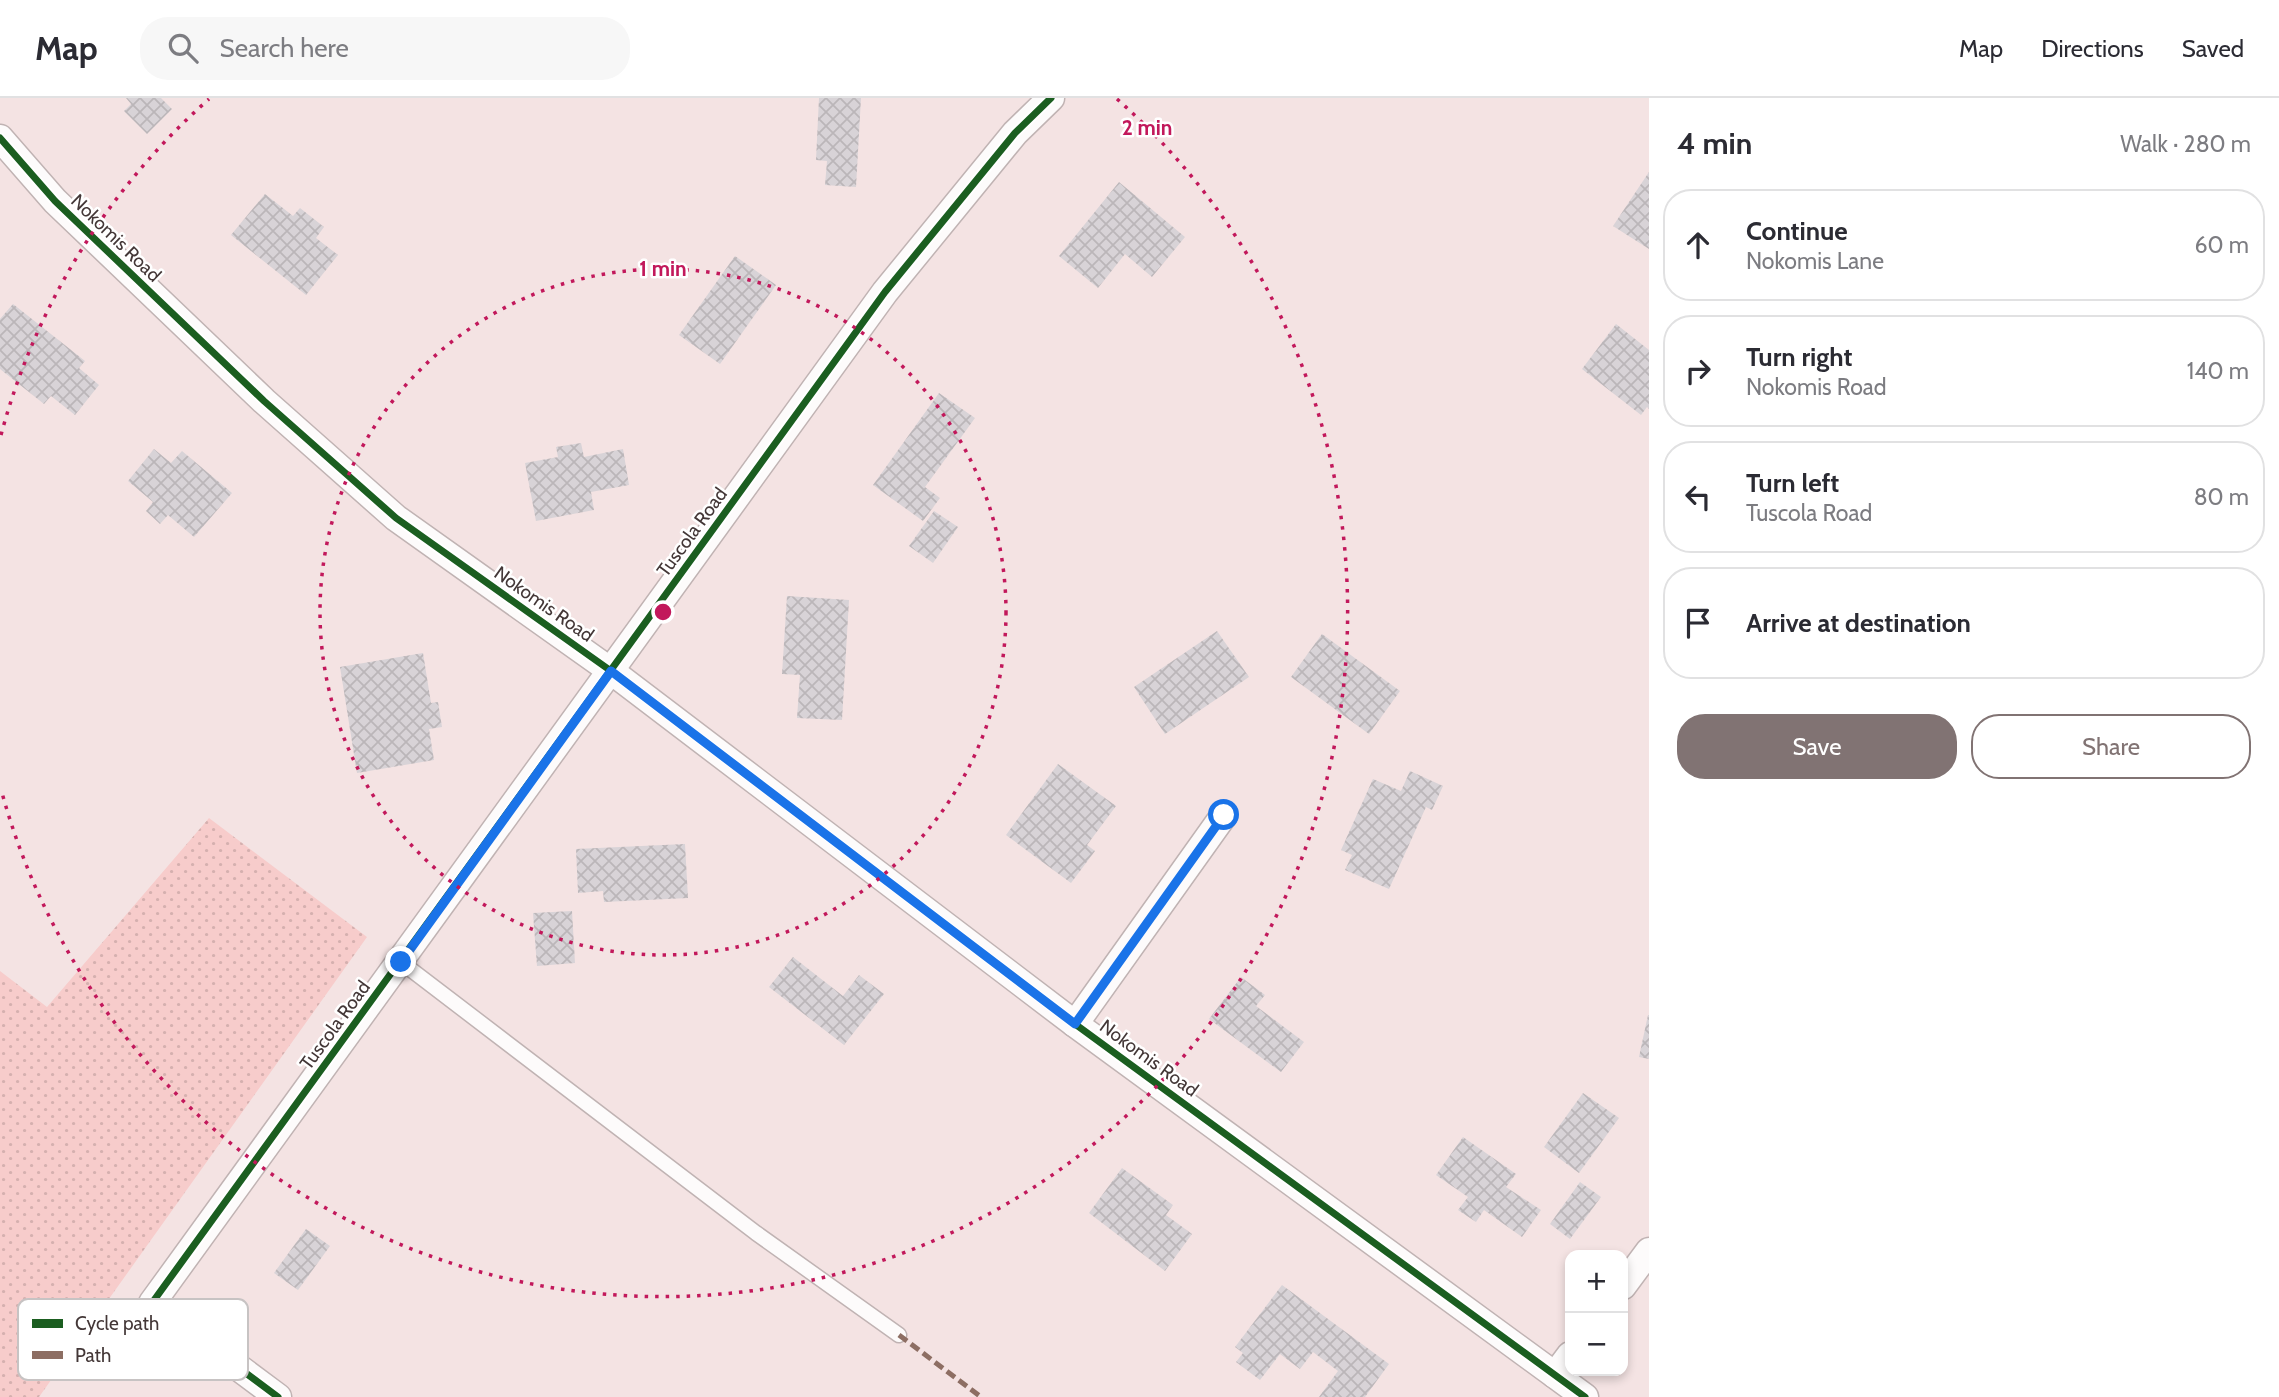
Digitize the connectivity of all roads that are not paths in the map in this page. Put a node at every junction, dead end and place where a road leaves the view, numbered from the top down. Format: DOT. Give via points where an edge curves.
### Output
graph roads {
  1 [pos="1051,98"];
  2 [pos="0,138"];
  3 [pos="611,671"];
  4 [pos="1224,815"];
  5 [pos="401,962"];
  6 [pos="1075,1024"];
  7 [pos="1649,1251"];
  8 [pos="1628,1279"];
  9 [pos="155,1299"];
  10 [pos="899,1335"];
  11 [pos="1563,1365"];
  12 [pos="248,1375"];
  13 [pos="278,1397"];
  14 [pos="1585,1397"];
  1 -- 3 [label="street, Tuscola Road" via="1015,133 885,292"];
  2 -- 3 [label="street, Nokomis Road" via="55,201 264,401 396,518"];
  3 -- 5 [label="street, Tuscola Road"];
  3 -- 6 [label="street, Nokomis Road"];
  4 -- 6 [label="street"];
  5 -- 9 [label="street, Tuscola Road"];
  5 -- 10 [label="lane" via="756,1233"];
  6 -- 11 [label="street, Nokomis Road"];
  7 -- 8 [label="street"];
  11 -- 14 [label="street, Nokomis Road"];
  12 -- 13 [label="street, Tuscola Road"];
}
